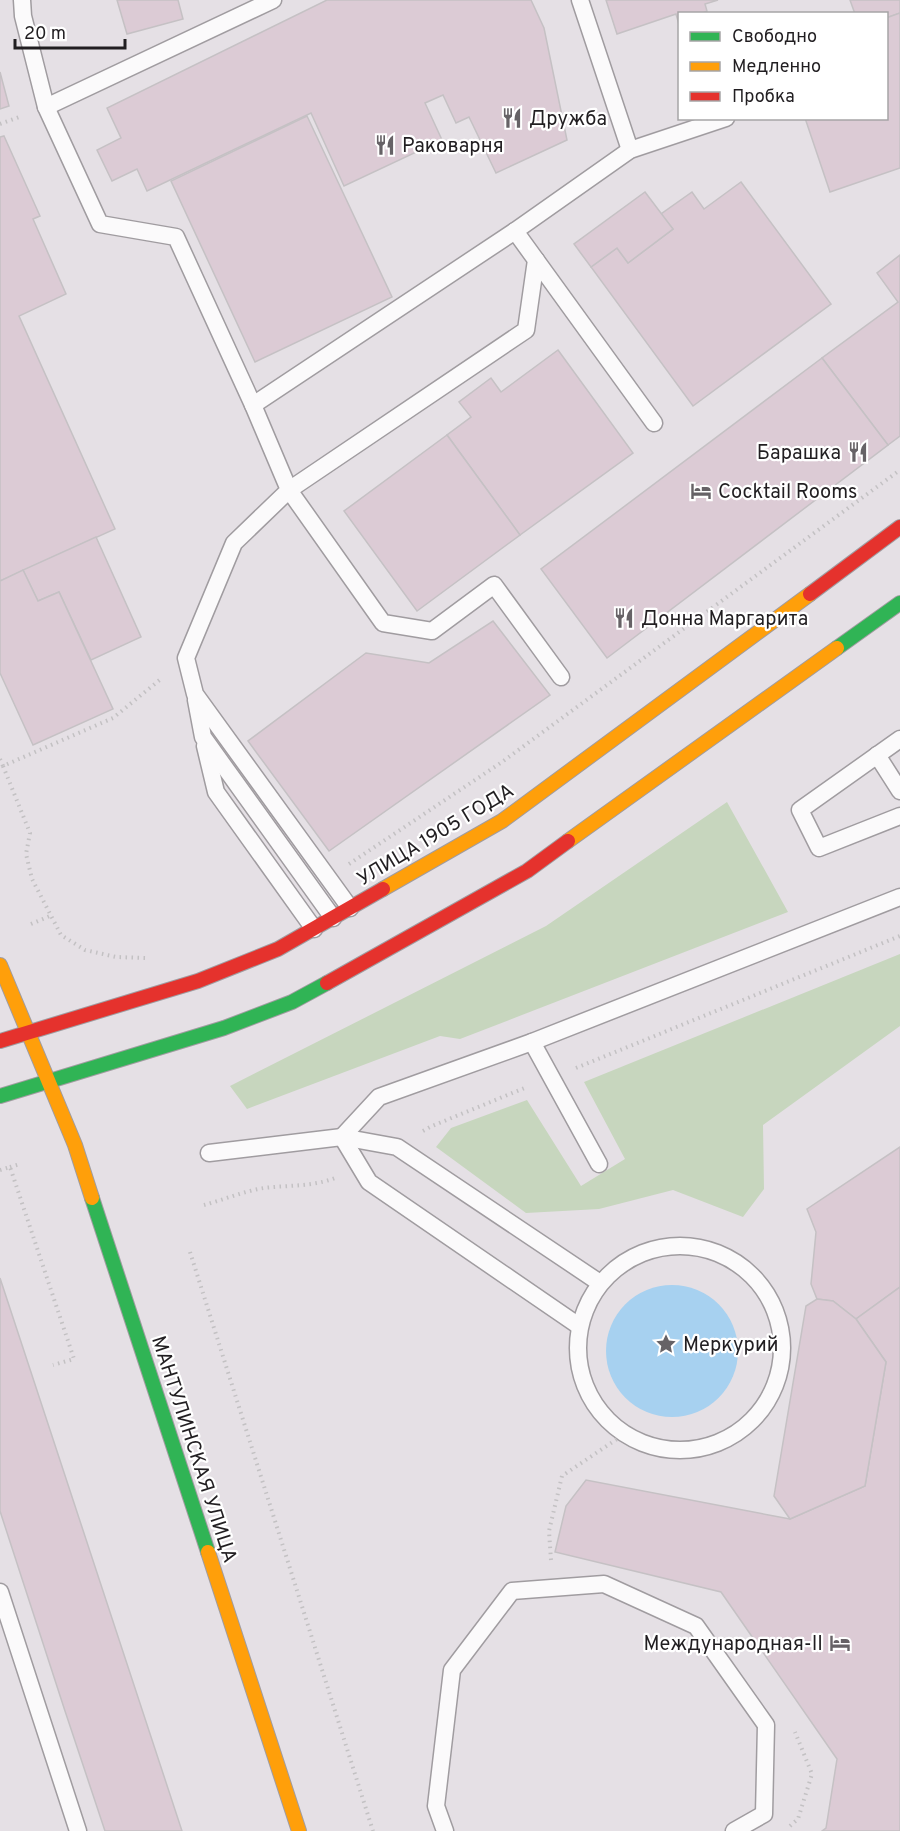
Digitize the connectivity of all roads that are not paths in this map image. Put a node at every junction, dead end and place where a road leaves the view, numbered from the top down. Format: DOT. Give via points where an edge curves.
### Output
graph roads {
  1 [pos="22,0"];
  2 [pos="273,0"];
  3 [pos="580,0"];
  4 [pos="46,107"];
  5 [pos="720,120"];
  6 [pos="630,150"];
  7 [pos="515,231"];
  8 [pos="536,260"];
  9 [pos="253,405"];
  10 [pos="654,423"];
  11 [pos="289,490"];
  12 [pos="900,527"];
  13 [pos="900,603"];
  14 [pos="561,677"];
  15 [pos="195,694"];
  16 [pos="203,737"];
  17 [pos="900,739"];
  18 [pos="877,755"];
  19 [pos="900,791"];
  20 [pos="900,816"];
  21 [pos="900,897"];
  22 [pos="350,908"];
  23 [pos="333,918"];
  24 [pos="314,929"];
  25 [pos="0,965"];
  26 [pos="27,1032"];
  27 [pos="0,1041"];
  28 [pos="532,1042"];
  29 [pos="48,1081"];
  30 [pos="0,1096"];
  31 [pos="342,1137"];
  32 [pos="209,1153"];
  33 [pos="598,1164"];
  34 [pos="600,1283"];
  35 [pos="579,1326"];
  36 [pos="0,1592"];
  37 [pos="78,1831"];
  38 [pos="300,1831"];
  39 [pos="445,1831"];
  40 [pos="734,1831"];
  1 -- 4 [label="lane" via="22,16"];
  2 -- 4 [label="lane"];
  3 -- 6 [label="lane"];
  4 -- 9 [label="lane" via="100,224 176,237"];
  5 -- 6 [label="lane"];
  6 -- 7 [label="lane"];
  7 -- 8 [label="lane"];
  7 -- 9 [label="lane"];
  8 -- 10 [label="lane"];
  8 -- 11 [label="lane" via="526,330"];
  9 -- 11 [label="lane"];
  11 -- 14 [label="lane" via="383,623 432,631 494,585"];
  11 -- 15 [label="lane" via="234,543 186,658"];
  12 -- 22 [label="main road, УЛИЦА 1905 ГОДА" via="502,821"];
  13 -- 29 [label="main road" via="528,872 411,938 292,1002 224,1028"];
  15 -- 16 [label="lane"];
  15 -- 22 [label="lane"];
  16 -- 23 [label="lane"];
  16 -- 24 [label="lane" via="216,792"];
  17 -- 18 [label="lane"];
  18 -- 19 [label="lane"];
  18 -- 20 [label="lane" via="800,810 819,848"];
  21 -- 28 [label="lane"];
  22 -- 23 [label="main road, УЛИЦА 1905 ГОДА"];
  23 -- 24 [label="main road, УЛИЦА 1905 ГОДА"];
  24 -- 26 [label="main road, УЛИЦА 1905 ГОДА" via="278,949 198,981"];
  25 -- 26 [label="main road, МАНТУЛИНСКАЯ УЛИЦА"];
  26 -- 27 [label="main road, УЛИЦА 1905 ГОДА"];
  26 -- 29 [label="main road, МАНТУЛИНСКАЯ УЛИЦА"];
  28 -- 31 [label="lane" via="380,1097"];
  28 -- 33 [label="lane"];
  29 -- 30 [label="main road"];
  29 -- 38 [label="main road, МАНТУЛИНСКАЯ УЛИЦА" via="75,1145"];
  31 -- 32 [label="lane"];
  31 -- 34 [label="lane" via="397,1147"];
  31 -- 35 [label="lane" via="369,1182"];
  34 -- 35 [label="lane"];
  34 -- 35 [label="lane" via="627,1260 659,1247 694,1247 727,1258 756,1279 775,1310 782,1347 776,1383 758,1415 730,1439 694,1450 657,1449 623,1435 594,1406 578,1367"];
  36 -- 37 [label="lane"];
  39 -- 40 [label="lane" via="436,1806 452,1670 512,1591 604,1584 696,1626 766,1725 764,1814"];
}
